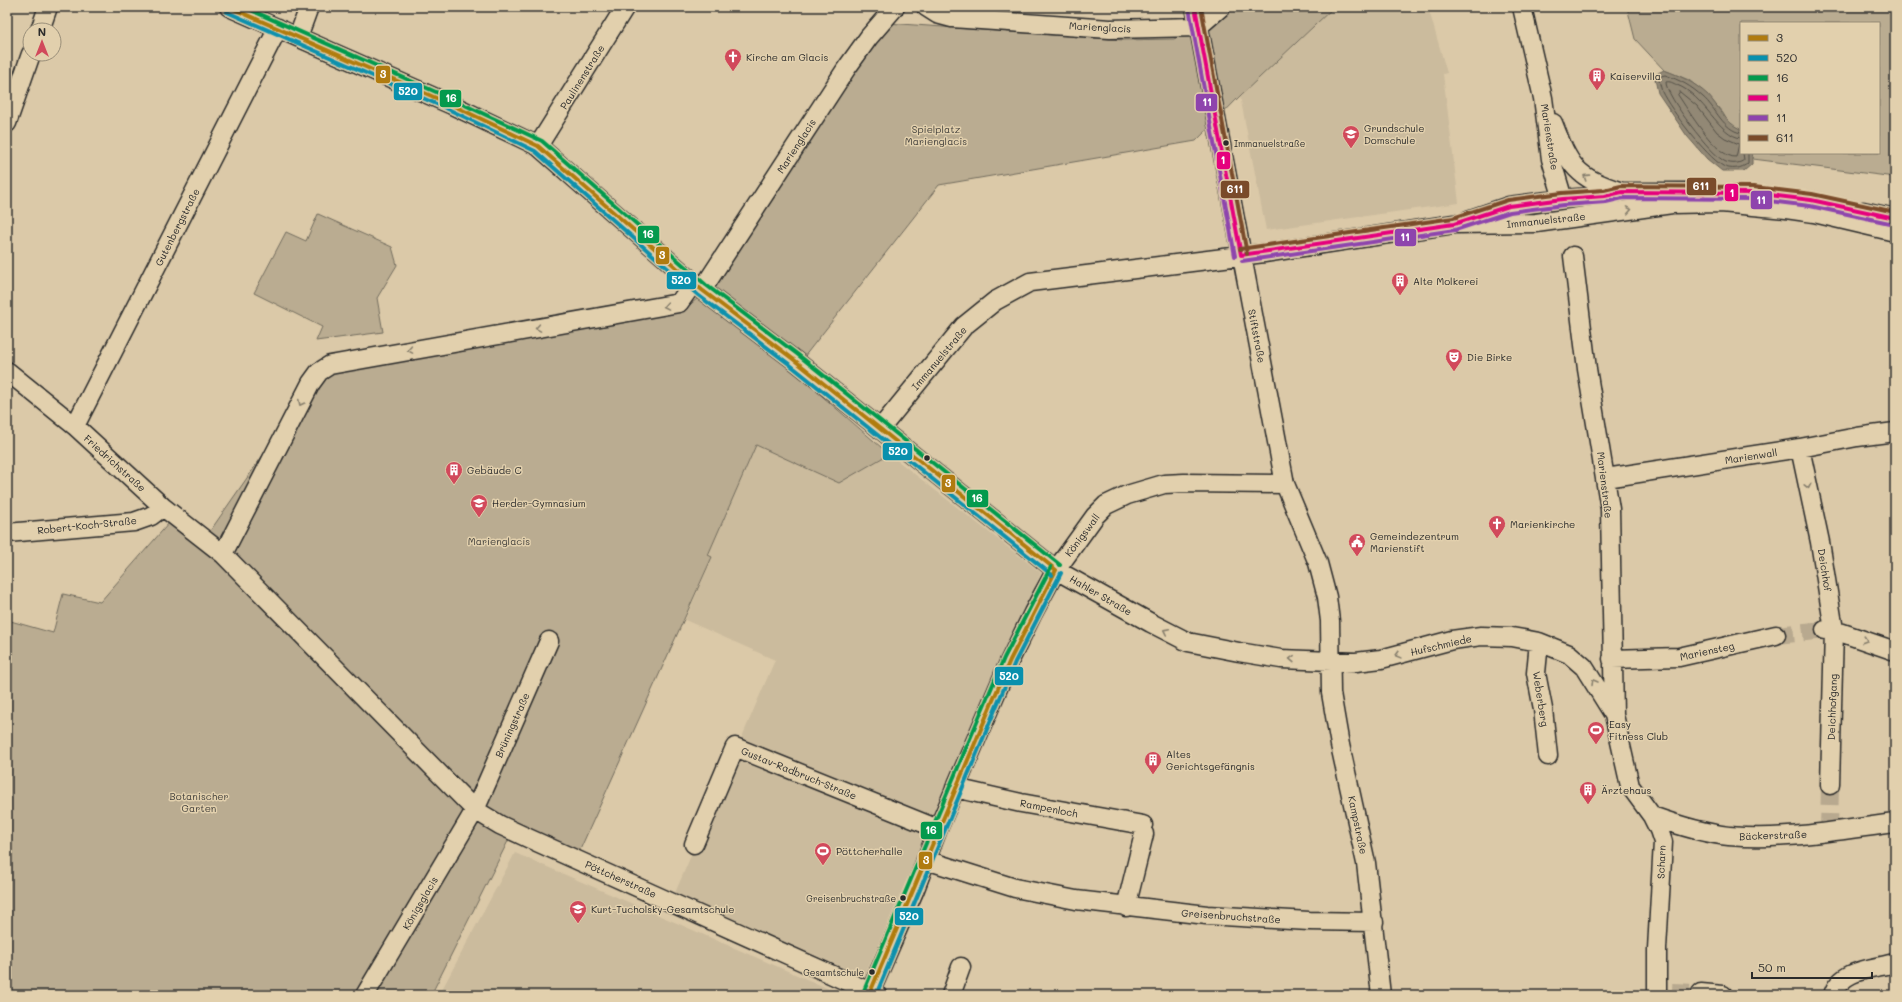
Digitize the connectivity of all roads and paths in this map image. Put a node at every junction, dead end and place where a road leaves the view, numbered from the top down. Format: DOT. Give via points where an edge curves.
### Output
graph roads {
  1 [pos="48,7"];
  2 [pos="229,7"];
  3 [pos="309,7"];
  4 [pos="625,7"];
  5 [pos="895,7"];
  6 [pos="926,7"];
  7 [pos="1195,7"];
  8 [pos="1221,7"];
  9 [pos="1522,7"];
  10 [pos="43,22"];
  11 [pos="1198,27"];
  12 [pos="278,28"];
  13 [pos="298,37"];
  14 [pos="28,62"];
  15 [pos="1543,98"];
  16 [pos="7,123"];
  17 [pos="538,146"];
  18 [pos="1622,192"];
  19 [pos="1563,199"];
  20 [pos="1591,215"];
  21 [pos="1895,218"];
  22 [pos="1454,224"];
  23 [pos="1895,232"];
  24 [pos="1241,256"];
  25 [pos="1573,256"];
  26 [pos="698,286"];
  27 [pos="7,371"];
  28 [pos="75,426"];
  29 [pos="880,429"];
  30 [pos="1895,432"];
  31 [pos="1800,448"];
  32 [pos="1606,478"];
  33 [pos="1285,484"];
  34 [pos="163,507"];
  35 [pos="7,533"];
  36 [pos="223,554"];
  37 [pos="1056,570"];
  38 [pos="1830,630"];
  39 [pos="1776,635"];
  40 [pos="550,641"];
  41 [pos="1539,642"];
  42 [pos="1895,651"];
  43 [pos="1612,659"];
  44 [pos="1330,661"];
  45 [pos="1614,715"];
  46 [pos="1548,756"];
  47 [pos="1830,785"];
  48 [pos="955,788"];
  49 [pos="475,810"];
  50 [pos="1652,816"];
  51 [pos="1895,823"];
  52 [pos="938,829"];
  53 [pos="694,844"];
  54 [pos="926,860"];
  55 [pos="1126,907"];
  56 [pos="1374,922"];
  57 [pos="1895,963"];
  58 [pos="961,967"];
  59 [pos="1662,993"];
  60 [pos="1701,993"];
  61 [pos="872,994"];
  62 [pos="1380,994"];
  63 [pos="365,995"];
  64 [pos="951,995"];
  65 [pos="1723,995"];
  66 [pos="1833,995"];
  1 -- 10 [label="street"];
  2 -- 12 [label="street, Hahler Straße"];
  3 -- 13 [label="street"];
  4 -- 17 [label="street, Paulinenstraße"];
  5 -- 26 [label="street, Marienglacis" via="846,69"];
  6 -- 11 [label="street, Marienglacis" via="937,14 960,18 1110,29"];
  7 -- 11 [label="street, Stiftstraße"];
  8 -- 11 [label="street"];
  9 -- 15 [label="street, Marienstraße"];
  11 -- 24 [label="street, Stiftstraße"];
  12 -- 13 [label="street, Hahler Straße"];
  12 -- 28 [label="street, Gutenbergstraße"];
  13 -- 17 [label="street, Hahler Straße"];
  14 -- 16 [label="street"];
  18 -- 15 [label="street, Marienstraße, one-way" via="1590,180 1574,167"];
  15 -- 19 [label="street, Marienstraße" via="1551,159"];
  17 -- 26 [label="street, Hahler Straße"];
  18 -- 19 [label="street, Immanuelstraße"];
  18 -- 21 [label="street" via="1753,193 1810,200"];
  19 -- 20 [label="street"];
  19 -- 22 [label="street, Immanuelstraße" via="1508,206"];
  20 -- 22 [label="street, Immanuelstraße" via="1514,225"];
  20 -- 23 [label="street, Immanuelstraße, one-way" via="1672,204 1721,203 1814,213"];
  22 -- 24 [label="street, Immanuelstraße"];
  24 -- 29 [label="street, Immanuelstraße" via="1030,282 995,301 964,326"];
  24 -- 33 [label="street, Stiftstraße"];
  25 -- 32 [label="street, Marienstraße" via="1587,369"];
  26 -- 29 [label="street, Hahler Straße"];
  26 -- 36 [label="street, Marienglacis, one-way" via="679,303 330,365 319,372 311,383"];
  27 -- 28 [label="street, Friedrichstraße"];
  28 -- 34 [label="street, Friedrichstraße"];
  29 -- 37 [label="street, Hahler Straße"];
  30 -- 31 [label="street, Marienwall"];
  31 -- 32 [label="street, Marienwall"];
  31 -- 38 [label="street, Deichhof, one-way" via="1820,542"];
  32 -- 43 [label="street, Marienstraße" via="1610,509"];
  33 -- 37 [label="street, Königswall" via="1184,482 1164,484 1127,494 1106,505 1095,516"];
  33 -- 44 [label="street, Stiftstraße" via="1318,563 1327,597"];
  34 -- 35 [label="street, Robert-Koch-Straße" via="151,516 134,522"];
  34 -- 36 [label="street, Friedrichstraße"];
  36 -- 49 [label="street"];
  44 -- 37 [label="street, Hahler Straße, one-way" via="1281,658 1188,642"];
  37 -- 48 [label="street, Königswall" via="1010,660"];
  38 -- 42 [label="street, one-way"];
  38 -- 47 [label="street, Deichhofgang"];
  39 -- 43 [label="street, Mariensteg" via="1678,658"];
  40 -- 49 [label="street, Brüningstraße"];
  41 -- 44 [label="street, Hufschmiede, one-way" via="1512,637 1481,636 1452,640 1381,659 1356,662"];
  45 -- 41 [label="street, Hufschmiede, one-way" via="1584,667 1569,654"];
  41 -- 46 [label="street, Weberberg" via="1536,674"];
  43 -- 45 [label="street, Marienstraße"];
  44 -- 56 [label="street, Kampstraße" via="1335,720 1366,863"];
  45 -- 50 [label="street, Scharn" via="1630,786"];
  48 -- 52 [label="street, Königswall"];
  48 -- 55 [label="street, Rampenloch" via="1143,830"];
  49 -- 61 [label="street, Pöttcherstraße" via="528,838 670,900"];
  49 -- 63 [label="street, Königsglacis"];
  50 -- 51 [label="street, Bäckerstraße" via="1690,828 1729,836 1799,835"];
  50 -- 59 [label="street, Scharn" via="1663,842 1657,949"];
  52 -- 53 [label="street, Gustav-Radbruch-Straße" via="735,748"];
  52 -- 54 [label="street, Königswall"];
  54 -- 55 [label="street, Greisenbruchstraße" via="1015,888"];
  54 -- 61 [label="street, Königswall"];
  55 -- 56 [label="street, Greisenbruchstraße" via="1207,915"];
  56 -- 62 [label="street, Kampstraße"];
  57 -- 66 [label="street" via="1852,974 1840,980"];
  58 -- 64 [label="street"];
  60 -- 65 [label="street"];
}
